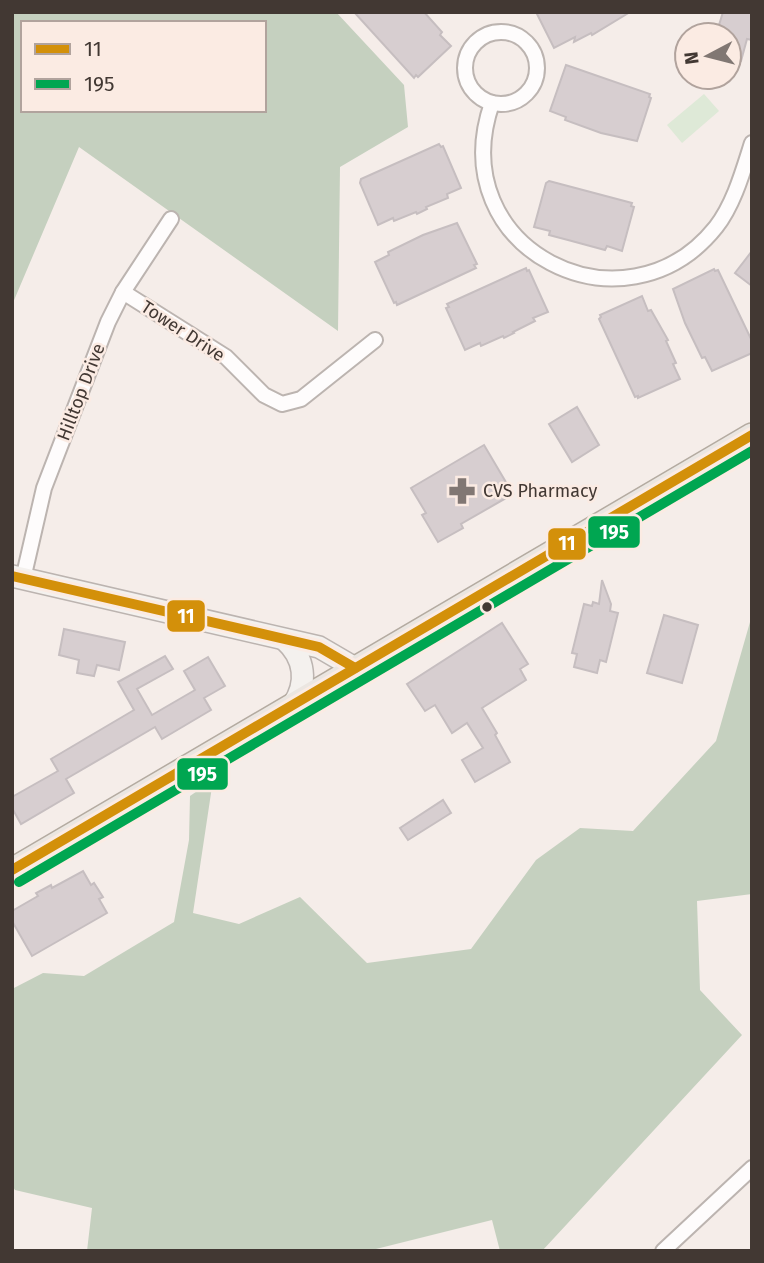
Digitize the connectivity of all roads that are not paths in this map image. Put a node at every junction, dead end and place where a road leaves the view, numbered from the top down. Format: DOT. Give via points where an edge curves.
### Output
graph roads {
  1 [pos="492,103"];
  2 [pos="752,143"];
  3 [pos="172,219"];
  4 [pos="123,292"];
  5 [pos="376,340"];
  6 [pos="752,435"];
  7 [pos="17,577"];
  8 [pos="285,640"];
  9 [pos="355,668"];
  10 [pos="293,705"];
  11 [pos="12,870"];
  12 [pos="749,1176"];
  13 [pos="663,1251"];
  1 -- 1 [label="street" via="504,104 525,95 536,74 532,51 515,35 504,32 481,38 472,46 465,68 473,91"];
  1 -- 2 [label="street" via="483,163 499,216 539,257 590,276 648,272 703,241 724,215"];
  3 -- 4 [label="street, Hilltop Drive"];
  4 -- 5 [label="street, Tower Drive" via="226,357 264,395 282,404 301,399"];
  4 -- 7 [label="street, Hilltop Drive" via="44,488"];
  6 -- 9 [label="main road"];
  7 -- 8 [label="main road"];
  8 -- 9 [label="main road" via="319,648"];
  8 -- 10 [label="main road" via="297,653 302,669 300,692"];
  9 -- 10 [label="main road"];
  10 -- 11 [label="main road"];
  12 -- 13 [label="street"];
}
